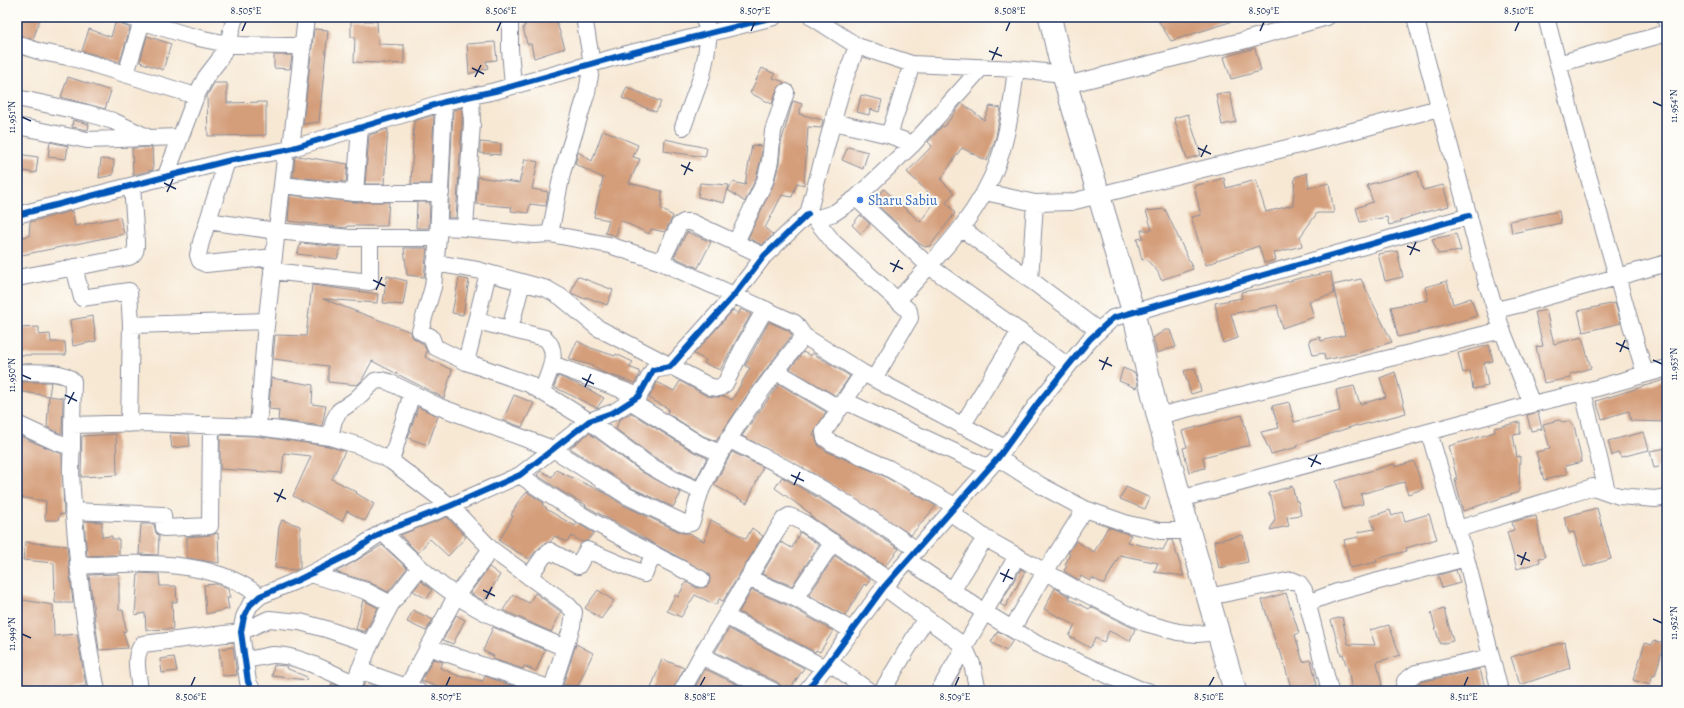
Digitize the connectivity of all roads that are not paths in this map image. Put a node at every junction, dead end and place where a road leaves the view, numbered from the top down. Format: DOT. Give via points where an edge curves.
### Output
graph roads {
  1 [pos="235,17"];
  2 [pos="306,17"];
  3 [pos="510,17"];
  4 [pos="584,17"];
  5 [pos="703,17"];
  6 [pos="774,17"];
  7 [pos="812,17"];
  8 [pos="1050,17"];
  9 [pos="1327,17"];
  10 [pos="1415,17"];
  11 [pos="1546,17"];
  12 [pos="1665,17"];
  13 [pos="135,19"];
  14 [pos="834,23"];
  15 [pos="1667,24"];
  16 [pos="709,33"];
  17 [pos="1667,33"];
  18 [pos="228,43"];
  19 [pos="17,44"];
  20 [pos="303,46"];
  21 [pos="857,46"];
  22 [pos="592,64"];
  23 [pos="912,64"];
  24 [pos="1558,64"];
  25 [pos="981,68"];
  26 [pos="1016,69"];
  27 [pos="126,74"];
  28 [pos="1065,80"];
  29 [pos="513,86"];
  30 [pos="786,92"];
  31 [pos="196,96"];
  32 [pos="471,96"];
  33 [pos="17,98"];
  34 [pos="444,102"];
  35 [pos="1439,108"];
  36 [pos="834,122"];
  37 [pos="17,126"];
  38 [pos="360,127"];
  39 [pos="683,127"];
  40 [pos="889,135"];
  41 [pos="149,137"];
  42 [pos="180,137"];
  43 [pos="913,144"];
  44 [pos="289,149"];
  45 [pos="227,161"];
  46 [pos="165,178"];
  47 [pos="282,185"];
  48 [pos="132,186"];
  49 [pos="985,192"];
  50 [pos="355,193"];
  51 [pos="441,193"];
  52 [pos="1099,196"];
  53 [pos="856,198"];
  54 [pos="1035,203"];
  55 [pos="17,215"];
  56 [pos="812,216"];
  57 [pos="1469,216"];
  58 [pos="208,221"];
  59 [pos="465,228"];
  60 [pos="961,228"];
  61 [pos="276,231"];
  62 [pos="438,233"];
  63 [pos="550,234"];
  64 [pos="370,238"];
  65 [pos="736,242"];
  66 [pos="764,256"];
  67 [pos="662,262"];
  68 [pos="435,263"];
  69 [pos="1667,263"];
  70 [pos="273,264"];
  71 [pos="929,266"];
  72 [pos="74,267"];
  73 [pos="488,273"];
  74 [pos="1617,276"];
  75 [pos="17,278"];
  76 [pos="1030,280"];
  77 [pos="522,282"];
  78 [pos="735,294"];
  79 [pos="898,300"];
  80 [pos="766,309"];
  81 [pos="1496,310"];
  82 [pos="1133,311"];
  83 [pos="266,321"];
  84 [pos="477,321"];
  85 [pos="131,325"];
  86 [pos="510,329"];
  87 [pos="1502,330"];
  88 [pos="1020,331"];
  89 [pos="1098,332"];
  90 [pos="804,336"];
  91 [pos="466,362"];
  92 [pos="552,364"];
  93 [pos="1068,366"];
  94 [pos="670,367"];
  95 [pos="1667,368"];
  96 [pos="776,371"];
  97 [pos="17,372"];
  98 [pos="1645,374"];
  99 [pos="869,376"];
  100 [pos="542,391"];
  101 [pos="1583,392"];
  102 [pos="412,393"];
  103 [pos="634,398"];
  104 [pos="1532,404"];
  105 [pos="842,405"];
  106 [pos="1158,416"];
  107 [pos="589,421"];
  108 [pos="17,424"];
  109 [pos="129,424"];
  110 [pos="211,424"];
  111 [pos="72,425"];
  112 [pos="962,426"];
  113 [pos="258,427"];
  114 [pos="1429,432"];
  115 [pos="330,436"];
  116 [pos="724,446"];
  117 [pos="72,447"];
  118 [pos="553,449"];
  119 [pos="997,458"];
  120 [pos="391,461"];
  121 [pos="520,475"];
  122 [pos="701,490"];
  123 [pos="1607,491"];
  124 [pos="1667,496"];
  125 [pos="1180,499"];
  126 [pos="450,506"];
  127 [pos="953,509"];
  128 [pos="1085,509"];
  129 [pos="73,511"];
  130 [pos="1458,529"];
  131 [pos="1189,531"];
  132 [pos="382,532"];
  133 [pos="985,538"];
  134 [pos="833,542"];
  135 [pos="491,549"];
  136 [pos="654,554"];
  137 [pos="912,555"];
  138 [pos="1017,556"];
  139 [pos="1466,558"];
  140 [pos="78,566"];
  141 [pos="420,567"];
  142 [pos="1045,572"];
  143 [pos="311,574"];
  144 [pos="529,577"];
  145 [pos="748,578"];
  146 [pos="701,579"];
  147 [pos="887,584"];
  148 [pos="952,591"];
  149 [pos="260,596"];
  150 [pos="456,596"];
  151 [pos="1208,597"];
  152 [pos="795,598"];
  153 [pos="1307,603"];
  154 [pos="391,604"];
  155 [pos="984,612"];
  156 [pos="725,616"];
  157 [pos="926,618"];
  158 [pos="1012,629"];
  159 [pos="853,631"];
  160 [pos="242,632"];
  161 [pos="1218,632"];
  162 [pos="370,644"];
  163 [pos="964,646"];
  164 [pos="428,647"];
  165 [pos="565,648"];
  166 [pos="701,656"];
  167 [pos="1491,657"];
  168 [pos="246,660"];
  169 [pos="827,665"];
  170 [pos="355,681"];
  171 [pos="410,690"];
  172 [pos="551,690"];
  173 [pos="1142,690"];
  174 [pos="96,691"];
  175 [pos="140,691"];
  176 [pos="253,691"];
  177 [pos="682,691"];
  178 [pos="773,691"];
  179 [pos="806,691"];
  180 [pos="869,691"];
  181 [pos="882,691"];
  182 [pos="939,691"];
  183 [pos="978,691"];
  184 [pos="1235,691"];
  185 [pos="1330,691"];
  186 [pos="1403,691"];
  187 [pos="1500,691"];
  1 -- 18 [label="street"];
  2 -- 20 [label="street"];
  3 -- 29 [label="street"];
  4 -- 22 [label="street"];
  5 -- 16 [label="street"];
  6 -- 16 [label="street"];
  7 -- 14 [label="street"];
  8 -- 28 [label="street"];
  9 -- 28 [label="street" via="1242,41"];
  10 -- 35 [label="street"];
  11 -- 24 [label="street"];
  12 -- 15 [label="street"];
  13 -- 18 [label="street" via="177,32"];
  13 -- 27 [label="street"];
  14 -- 21 [label="street"];
  16 -- 22 [label="street"];
  16 -- 39 [label="street" via="702,75"];
  17 -- 24 [label="street"];
  18 -- 20 [label="street"];
  18 -- 31 [label="street"];
  19 -- 27 [label="street"];
  20 -- 44 [label="street"];
  21 -- 23 [label="street"];
  21 -- 36 [label="street" via="843,84"];
  22 -- 29 [label="street"];
  22 -- 63 [label="street" via="587,92 562,173"];
  23 -- 25 [label="street"];
  23 -- 40 [label="street"];
  24 -- 74 [label="street"];
  25 -- 26 [label="street"];
  25 -- 43 [label="street"];
  26 -- 28 [label="street"];
  26 -- 49 [label="street" via="1009,120 998,162"];
  27 -- 31 [label="street"];
  28 -- 52 [label="street"];
  29 -- 32 [label="street"];
  30 -- 65 [label="street" via="774,131 765,181"];
  31 -- 42 [label="street"];
  32 -- 34 [label="street"];
  32 -- 59 [label="street" via="472,123"];
  33 -- 41 [label="street" via="87,113"];
  34 -- 38 [label="street"];
  34 -- 51 [label="street"];
  35 -- 52 [label="street"];
  35 -- 57 [label="street"];
  36 -- 40 [label="street"];
  36 -- 56 [label="street"];
  37 -- 41 [label="street" via="87,140"];
  38 -- 44 [label="street"];
  38 -- 50 [label="street"];
  40 -- 43 [label="street"];
  41 -- 42 [label="street"];
  42 -- 46 [label="street"];
  43 -- 53 [label="street"];
  44 -- 45 [label="street"];
  44 -- 47 [label="street"];
  45 -- 46 [label="street"];
  45 -- 58 [label="street"];
  46 -- 48 [label="street"];
  47 -- 50 [label="street"];
  47 -- 61 [label="street"];
  48 -- 55 [label="street"];
  48 -- 72 [label="street" via="136,242 134,254"];
  49 -- 54 [label="street"];
  49 -- 60 [label="street"];
  50 -- 51 [label="street"];
  51 -- 62 [label="street"];
  52 -- 54 [label="street" via="1071,202"];
  52 -- 82 [label="street"];
  53 -- 56 [label="street" via="834,213"];
  53 -- 71 [label="street"];
  54 -- 76 [label="street"];
  56 -- 66 [label="street"];
  56 -- 79 [label="street" via="834,243"];
  57 -- 81 [label="street"];
  57 -- 82 [label="street"];
  58 -- 61 [label="street"];
  58 -- 70 [label="street" via="198,255 200,261 206,264"];
  59 -- 62 [label="street"];
  59 -- 63 [label="street" via="534,235"];
  60 -- 71 [label="street"];
  60 -- 76 [label="street"];
  61 -- 64 [label="street"];
  61 -- 70 [label="street"];
  62 -- 64 [label="street"];
  62 -- 68 [label="street"];
  63 -- 67 [label="street" via="609,245"];
  64 -- 70 [label="street" via="370,282"];
  65 -- 66 [label="street"];
  65 -- 67 [label="street" via="690,222 684,222 679,225"];
  66 -- 78 [label="street"];
  67 -- 78 [label="street"];
  68 -- 73 [label="street"];
  68 -- 91 [label="street" via="433,287 420,331 431,337 435,348"];
  69 -- 74 [label="street"];
  70 -- 83 [label="street"];
  71 -- 79 [label="street"];
  71 -- 88 [label="street"];
  72 -- 75 [label="street"];
  72 -- 85 [label="street" via="82,298 129,292"];
  73 -- 77 [label="street"];
  73 -- 84 [label="street"];
  74 -- 81 [label="street"];
  74 -- 98 [label="street"];
  76 -- 89 [label="street"];
  77 -- 86 [label="street"];
  77 -- 94 [label="street" via="547,289 561,297 598,328"];
  78 -- 80 [label="street"];
  78 -- 94 [label="street"];
  79 -- 99 [label="street" via="909,311 910,318"];
  80 -- 90 [label="street" via="795,323"];
  80 -- 94 [label="street" via="725,384 719,388 711,387"];
  81 -- 87 [label="street"];
  82 -- 89 [label="street" via="1114,318"];
  82 -- 106 [label="street"];
  83 -- 85 [label="street"];
  83 -- 113 [label="street"];
  84 -- 86 [label="street"];
  84 -- 91 [label="street"];
  85 -- 109 [label="street"];
  86 -- 92 [label="street" via="545,338 551,343 554,351"];
  87 -- 104 [label="street"];
  87 -- 106 [label="street"];
  88 -- 93 [label="street"];
  88 -- 112 [label="street"];
  89 -- 93 [label="street"];
  90 -- 96 [label="street"];
  90 -- 99 [label="street"];
  91 -- 100 [label="street"];
  92 -- 100 [label="street"];
  92 -- 103 [label="street"];
  93 -- 119 [label="street"];
  94 -- 103 [label="street" via="653,370"];
  95 -- 98 [label="street"];
  96 -- 105 [label="street"];
  96 -- 116 [label="street"];
  97 -- 111 [label="street" via="62,374 69,377 72,382"];
  98 -- 101 [label="street"];
  99 -- 105 [label="street"];
  99 -- 112 [label="street"];
  100 -- 107 [label="street"];
  101 -- 104 [label="street"];
  101 -- 123 [label="street"];
  102 -- 115 [label="street" via="388,382 376,381 339,411"];
  102 -- 118 [label="street" via="440,407"];
  102 -- 120 [label="street"];
  103 -- 107 [label="street" via="614,412"];
  103 -- 116 [label="street" via="699,444"];
  104 -- 114 [label="street"];
  105 -- 119 [label="street"];
  105 -- 127 [label="street" via="824,432 825,438 888,468"];
  106 -- 125 [label="street"];
  107 -- 118 [label="street"];
  107 -- 122 [label="street" via="647,464 673,479"];
  108 -- 117 [label="street"];
  109 -- 110 [label="street"];
  109 -- 111 [label="street"];
  110 -- 113 [label="street"];
  110 -- 129 [label="street" via="210,526 164,528 163,515"];
  111 -- 117 [label="street"];
  112 -- 119 [label="street"];
  113 -- 115 [label="street"];
  114 -- 125 [label="street"];
  114 -- 130 [label="street"];
  115 -- 120 [label="street" via="360,446"];
  116 -- 122 [label="street"];
  116 -- 137 [label="street" via="798,475 833,495 878,523"];
  117 -- 129 [label="street"];
  118 -- 121 [label="street"];
  118 -- 122 [label="street" via="627,496 686,524 691,523"];
  119 -- 127 [label="street"];
  119 -- 128 [label="street"];
  120 -- 126 [label="street"];
  121 -- 126 [label="street"];
  121 -- 136 [label="street" via="585,519"];
  123 -- 124 [label="street" via="1619,496 1655,499"];
  123 -- 130 [label="street" via="1593,488"];
  125 -- 131 [label="street"];
  126 -- 132 [label="street"];
  126 -- 135 [label="street"];
  127 -- 133 [label="street"];
  127 -- 137 [label="street"];
  128 -- 131 [label="street" via="1128,524 1160,531"];
  128 -- 142 [label="street"];
  129 -- 140 [label="street"];
  130 -- 139 [label="street"];
  131 -- 151 [label="street"];
  132 -- 141 [label="street"];
  132 -- 143 [label="street" via="350,554"];
  133 -- 138 [label="street"];
  133 -- 148 [label="street"];
  134 -- 145 [label="street" via="789,516 784,519"];
  134 -- 147 [label="street"];
  134 -- 152 [label="street"];
  135 -- 144 [label="street"];
  135 -- 150 [label="street"];
  136 -- 144 [label="street" via="644,574 587,550 578,566 550,551"];
  136 -- 146 [label="street"];
  137 -- 147 [label="street"];
  137 -- 148 [label="street"];
  138 -- 142 [label="street"];
  138 -- 155 [label="street"];
  139 -- 153 [label="street" via="1338,592"];
  139 -- 167 [label="street"];
  140 -- 149 [label="street" via="135,563 202,570 249,587"];
  140 -- 174 [label="street"];
  141 -- 150 [label="street"];
  141 -- 154 [label="street"];
  142 -- 158 [label="street"];
  142 -- 161 [label="street" via="1145,623 1178,632"];
  143 -- 149 [label="street"];
  143 -- 154 [label="street" via="366,591"];
  144 -- 165 [label="street" via="567,604 574,612"];
  145 -- 152 [label="street"];
  145 -- 156 [label="street"];
  147 -- 157 [label="street"];
  147 -- 159 [label="street"];
  148 -- 155 [label="street"];
  149 -- 160 [label="street" via="250,605 244,616"];
  150 -- 164 [label="street"];
  150 -- 165 [label="street" via="493,616"];
  151 -- 153 [label="street" via="1292,580 1299,583 1304,590"];
  151 -- 161 [label="street"];
  152 -- 159 [label="street"];
  153 -- 185 [label="street"];
  154 -- 162 [label="street"];
  155 -- 158 [label="street"];
  155 -- 163 [label="street"];
  156 -- 166 [label="street"];
  156 -- 169 [label="street"];
  157 -- 163 [label="street"];
  157 -- 181 [label="street"];
  158 -- 173 [label="street" via="1037,644"];
  159 -- 169 [label="street"];
  160 -- 162 [label="street" via="269,619 300,622"];
  160 -- 168 [label="street"];
  160 -- 175 [label="street" via="143,644 137,656"];
  161 -- 184 [label="street"];
  162 -- 170 [label="street"];
  163 -- 182 [label="street"];
  163 -- 183 [label="street" via="972,664"];
  164 -- 171 [label="street"];
  164 -- 172 [label="street"];
  165 -- 172 [label="street"];
  166 -- 177 [label="street"];
  166 -- 178 [label="street"];
  167 -- 186 [label="street" via="1416,673 1405,681"];
  167 -- 187 [label="street"];
  168 -- 170 [label="street" via="272,655 283,656"];
  168 -- 176 [label="street" via="248,682"];
  169 -- 179 [label="street"];
  169 -- 180 [label="street"];
  170 -- 171 [label="street"];
}
